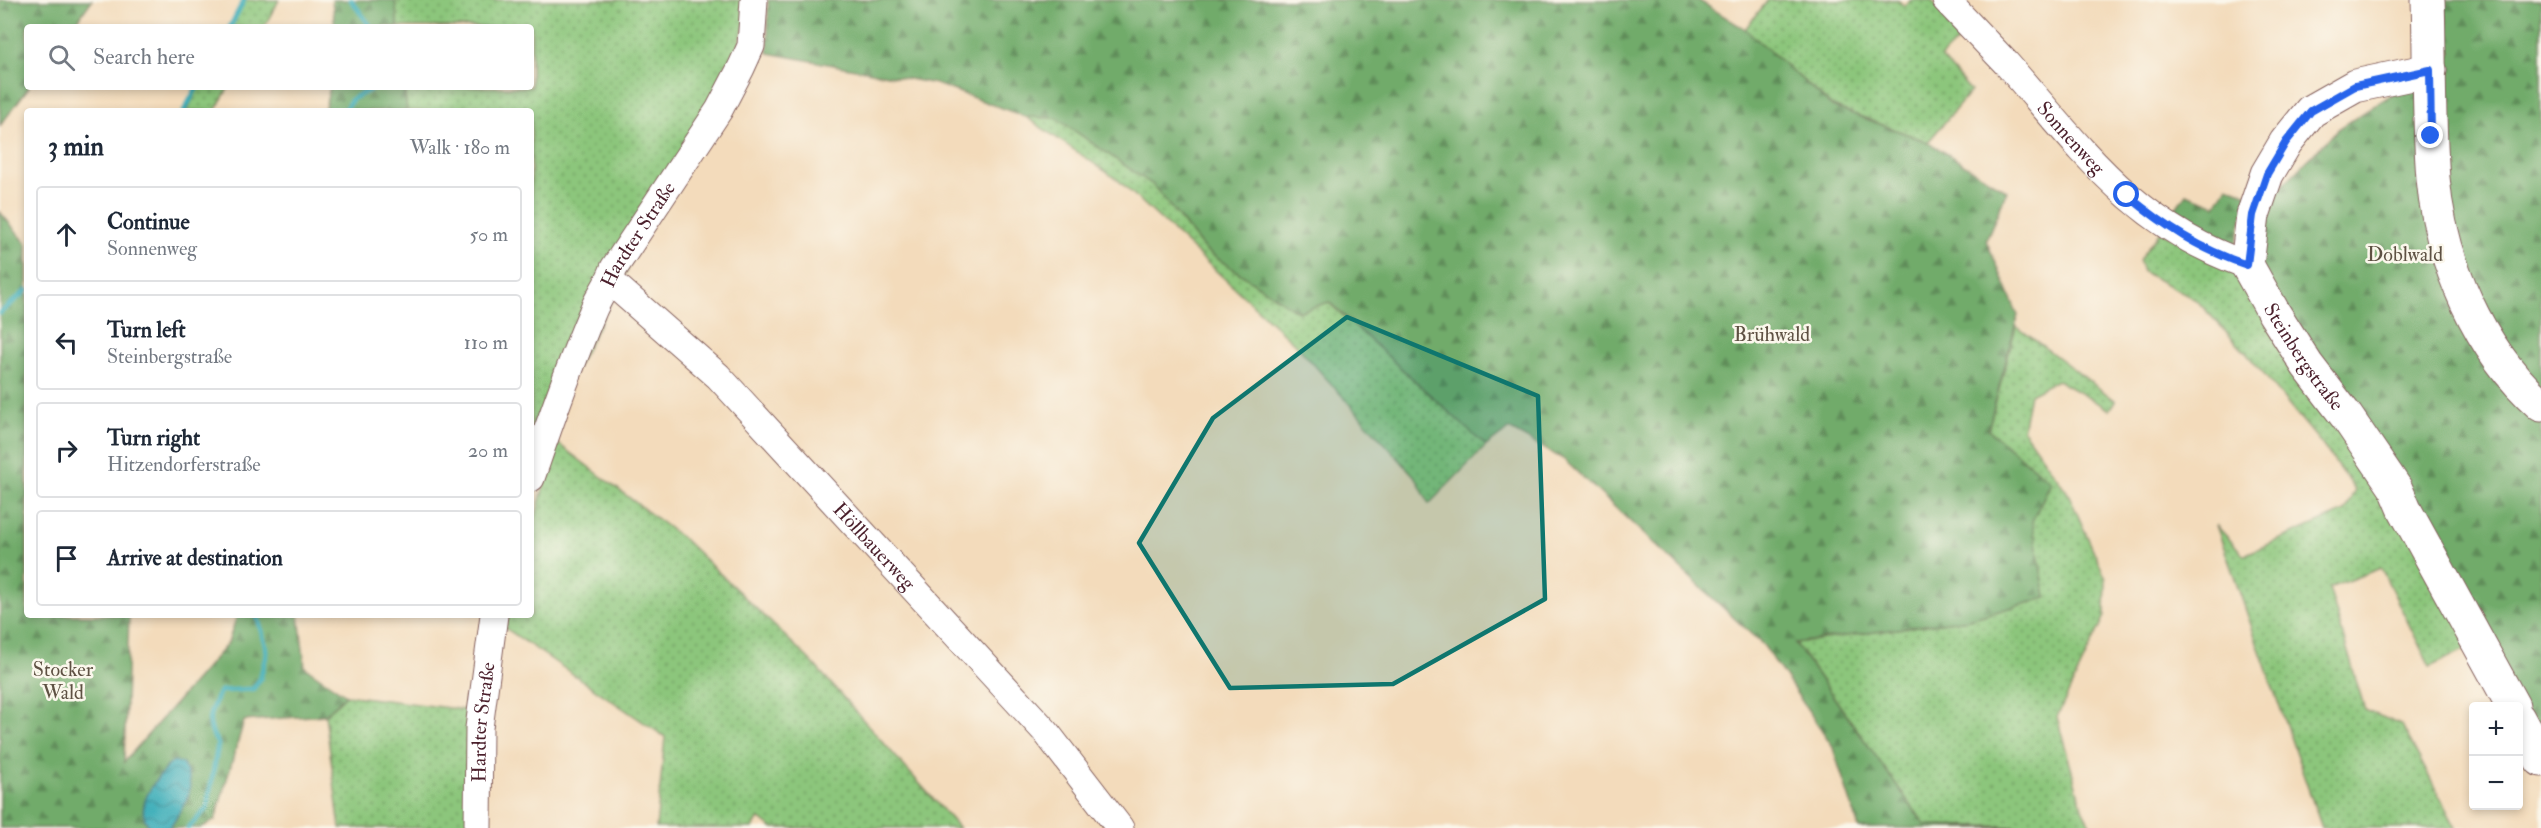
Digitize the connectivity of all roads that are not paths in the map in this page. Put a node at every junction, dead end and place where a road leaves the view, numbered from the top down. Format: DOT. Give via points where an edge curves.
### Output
graph roads {
  1 [pos="754,0"];
  2 [pos="1946,0"];
  3 [pos="2428,0"];
  4 [pos="2430,70"];
  5 [pos="2247,265"];
  6 [pos="610,281"];
  7 [pos="2541,405"];
  8 [pos="534,469"];
  9 [pos="495,618"];
  10 [pos="2511,702"];
  11 [pos="2523,726"];
  12 [pos="2541,760"];
  13 [pos="477,828"];
  14 [pos="1120,828"];
  1 -- 6 [label="street, Hardter Straße" via="751,46 741,68 719,110 614,268"];
  2 -- 5 [label="street, Sonnenweg" via="2105,176 2180,235"];
  3 -- 4 [label="main road"];
  4 -- 5 [label="main road" via="2355,86 2311,111 2267,174 2253,215"];
  4 -- 7 [label="main road" via="2433,180 2447,248 2468,302 2493,348"];
  5 -- 10 [label="main road, Steinbergstraße" via="2307,364 2396,489"];
  6 -- 8 [label="street, Hardter Straße" via="589,320"];
  6 -- 14 [label="street, Höllbauerweg" via="718,376 1046,732"];
  9 -- 13 [label="street, Hardter Straße" via="479,728"];
  11 -- 12 [label="main road"];
}
